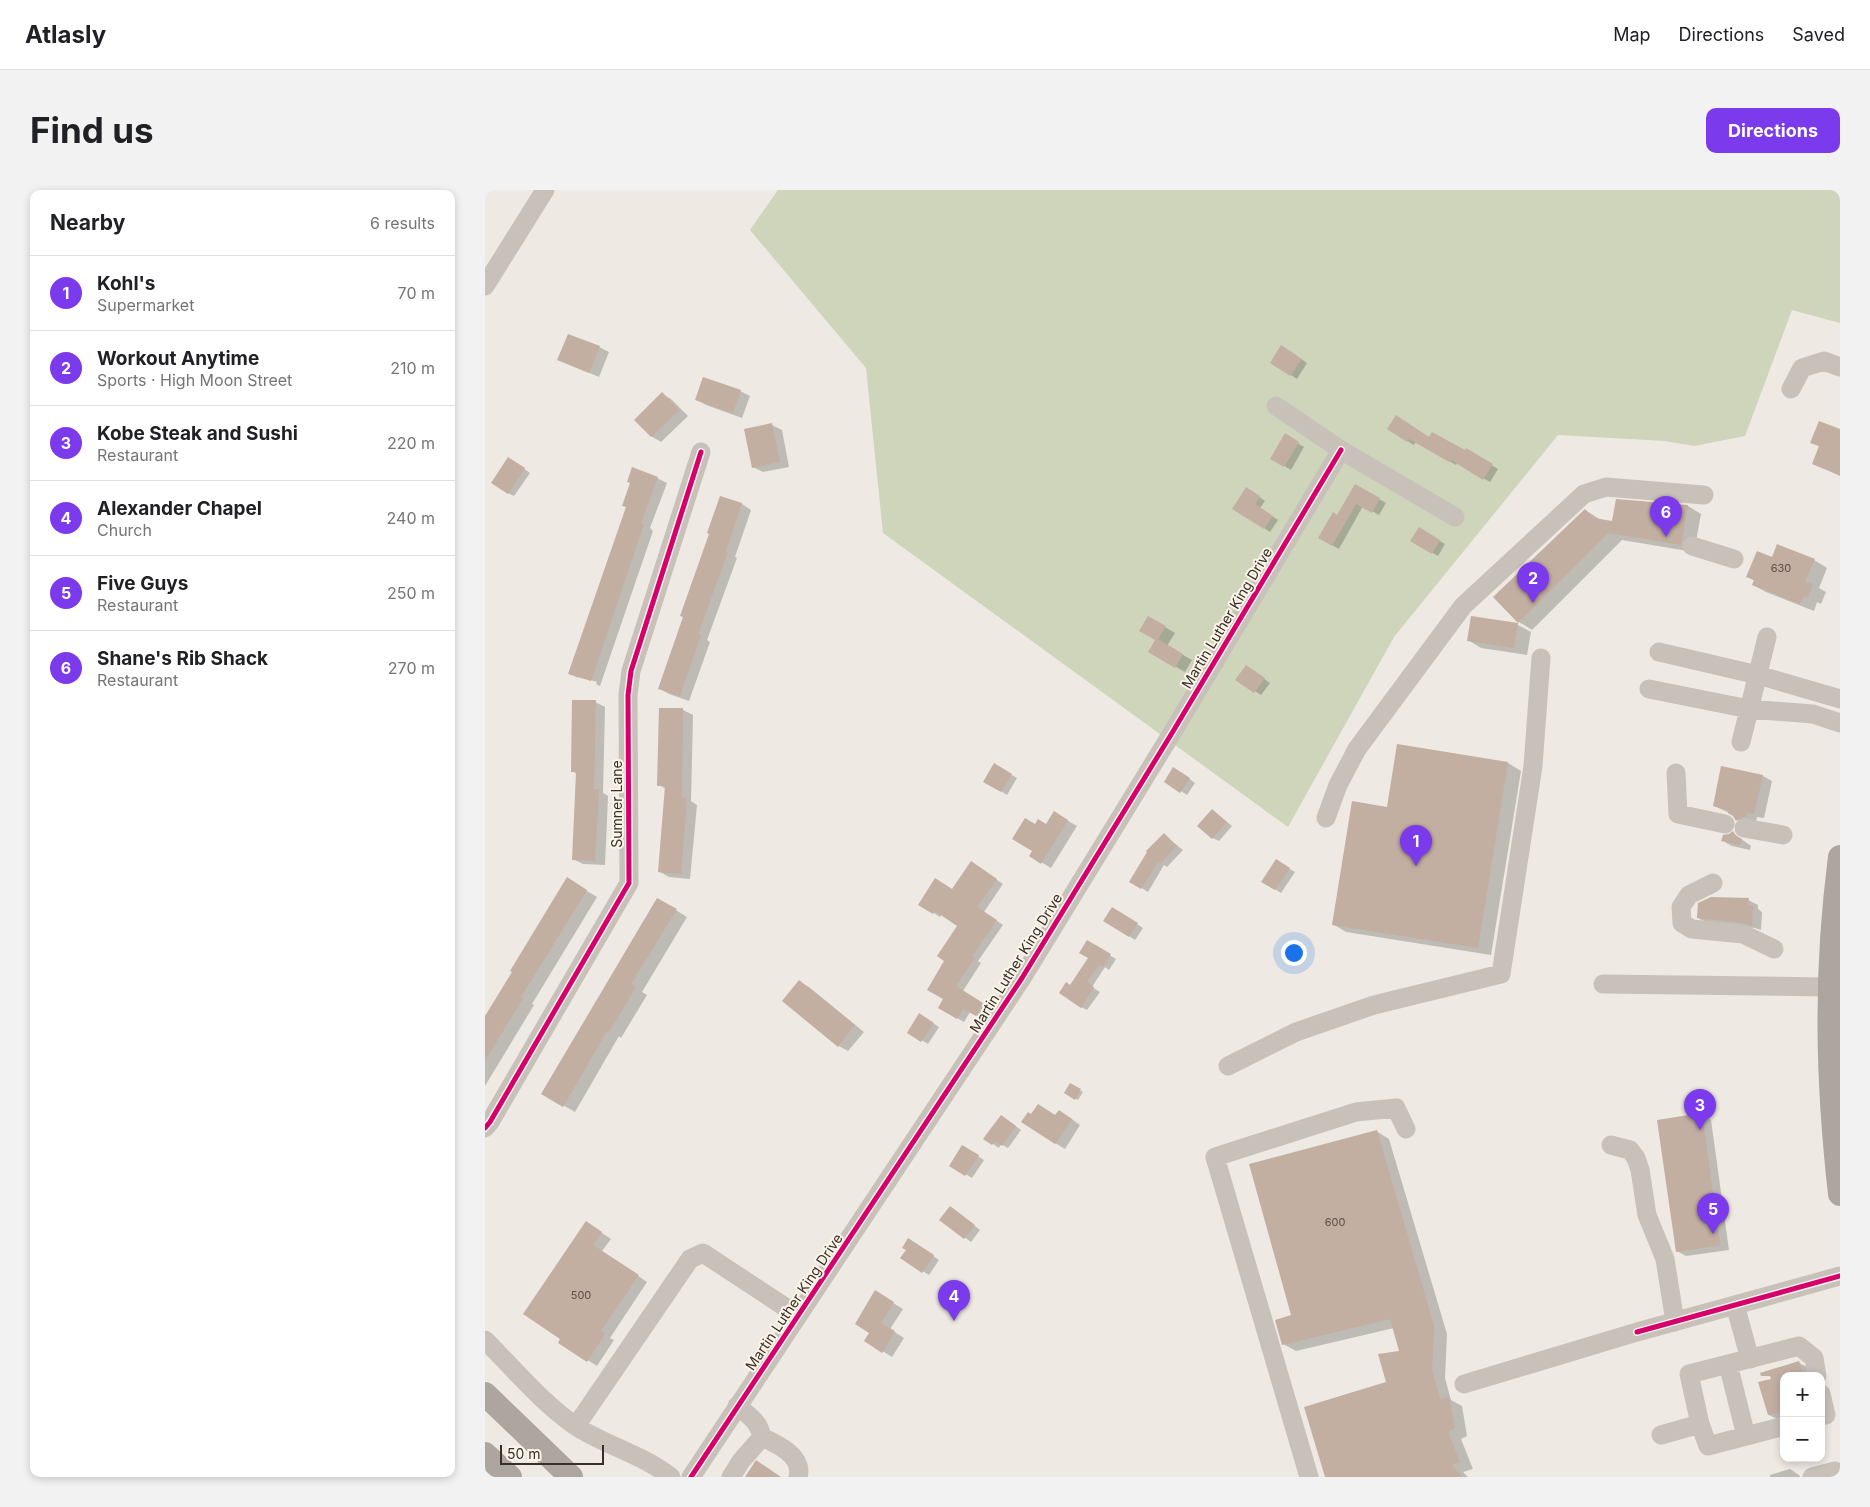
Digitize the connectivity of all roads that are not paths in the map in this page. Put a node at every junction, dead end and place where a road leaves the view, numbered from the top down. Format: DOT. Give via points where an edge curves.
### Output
graph roads {
  1 [pos="545,190"];
  2 [pos="485,286"];
  3 [pos="1840,367"];
  4 [pos="1791,389"];
  5 [pos="1276,406"];
  6 [pos="1341,450"];
  7 [pos="701,452"];
  8 [pos="1704,495"];
  9 [pos="1455,517"];
  10 [pos="1692,546"];
  11 [pos="1735,559"];
  12 [pos="1767,637"];
  13 [pos="1659,652"];
  14 [pos="1541,658"];
  15 [pos="1758,675"];
  16 [pos="1649,689"];
  17 [pos="1840,699"];
  18 [pos="1749,709"];
  19 [pos="1840,723"];
  20 [pos="1741,742"];
  21 [pos="1676,772"];
  22 [pos="1326,818"];
  23 [pos="1725,824"];
  24 [pos="1744,828"];
  25 [pos="1783,835"];
  26 [pos="1840,857"];
  27 [pos="1713,883"];
  28 [pos="1774,948"];
  29 [pos="1603,984"];
  30 [pos="1829,987"];
  31 [pos="1228,1066"];
  32 [pos="485,1128"];
  33 [pos="1406,1129"];
  34 [pos="1611,1145"];
  35 [pos="1840,1194"];
  36 [pos="1840,1276"];
  37 [pos="1735,1305"];
  38 [pos="797,1315"];
  39 [pos="1675,1322"];
  40 [pos="485,1340"];
  41 [pos="1750,1358"];
  42 [pos="1728,1364"];
  43 [pos="1816,1372"];
  44 [pos="1464,1384"];
  45 [pos="485,1394"];
  46 [pos="737,1406"];
  47 [pos="1700,1424"];
  48 [pos="576,1426"];
  49 [pos="1780,1427"];
  50 [pos="1661,1435"];
  51 [pos="1746,1436"];
  52 [pos="762,1437"];
  53 [pos="485,1454"];
  54 [pos="510,1477"];
  55 [pos="571,1477"];
  56 [pos="671,1477"];
  57 [pos="691,1477"];
  58 [pos="731,1477"];
  59 [pos="798,1477"];
  60 [pos="1309,1477"];
  61 [pos="1812,1477"];
  62 [pos="1837,1477"];
  1 -- 2 [label="street"];
  3 -- 4 [label="street" via="1824,361 1802,368"];
  5 -- 6 [label="street"];
  6 -- 9 [label="street"];
  6 -- 38 [label="street, Martin Luther King Drive" via="1022,978"];
  7 -- 32 [label="street, Sumner Lane" via="631,671 628,695 629,883"];
  8 -- 22 [label="street" via="1606,487 1584,494 1463,606 1357,749 1338,785"];
  10 -- 11 [label="street"];
  12 -- 15 [label="street"];
  13 -- 15 [label="street"];
  14 -- 31 [label="street" via="1533,766 1501,974 1374,1005 1296,1032"];
  15 -- 17 [label="street"];
  15 -- 18 [label="street"];
  16 -- 18 [label="street"];
  18 -- 19 [label="street" via="1813,714"];
  18 -- 20 [label="street"];
  21 -- 23 [label="street" via="1678,814"];
  24 -- 25 [label="street"];
  26 -- 30 [label="main road"];
  27 -- 28 [label="street" via="1689,895 1681,907 1682,923 1692,929 1743,934"];
  29 -- 30 [label="street"];
  30 -- 35 [label="main road" via="1830,1086"];
  33 -- 60 [label="street" via="1396,1108 1356,1112 1215,1158"];
  34 -- 39 [label="street" via="1630,1150 1637,1158 1647,1215 1665,1259"];
  36 -- 37 [label="street"];
  37 -- 39 [label="street"];
  37 -- 41 [label="street"];
  38 -- 46 [label="street, Martin Luther King Drive"];
  38 -- 48 [label="street" via="703,1253 696,1256 690,1260"];
  39 -- 44 [label="street"];
  40 -- 48 [label="street"];
  41 -- 42 [label="street"];
  41 -- 43 [label="street" via="1799,1346 1813,1358"];
  42 -- 47 [label="street" via="1689,1374"];
  42 -- 51 [label="street"];
  45 -- 55 [label="main road"];
  46 -- 52 [label="street" via="753,1418"];
  46 -- 57 [label="street, Martin Luther King Drive"];
  47 -- 50 [label="street"];
  47 -- 51 [label="street" via="1708,1446"];
  48 -- 56 [label="street"];
  49 -- 51 [label="street"];
  52 -- 58 [label="street"];
  52 -- 59 [label="street" via="781,1446 793,1457 800,1474"];
  53 -- 54 [label="main road"];
  61 -- 62 [label="street" via="1835,1471"];
}
